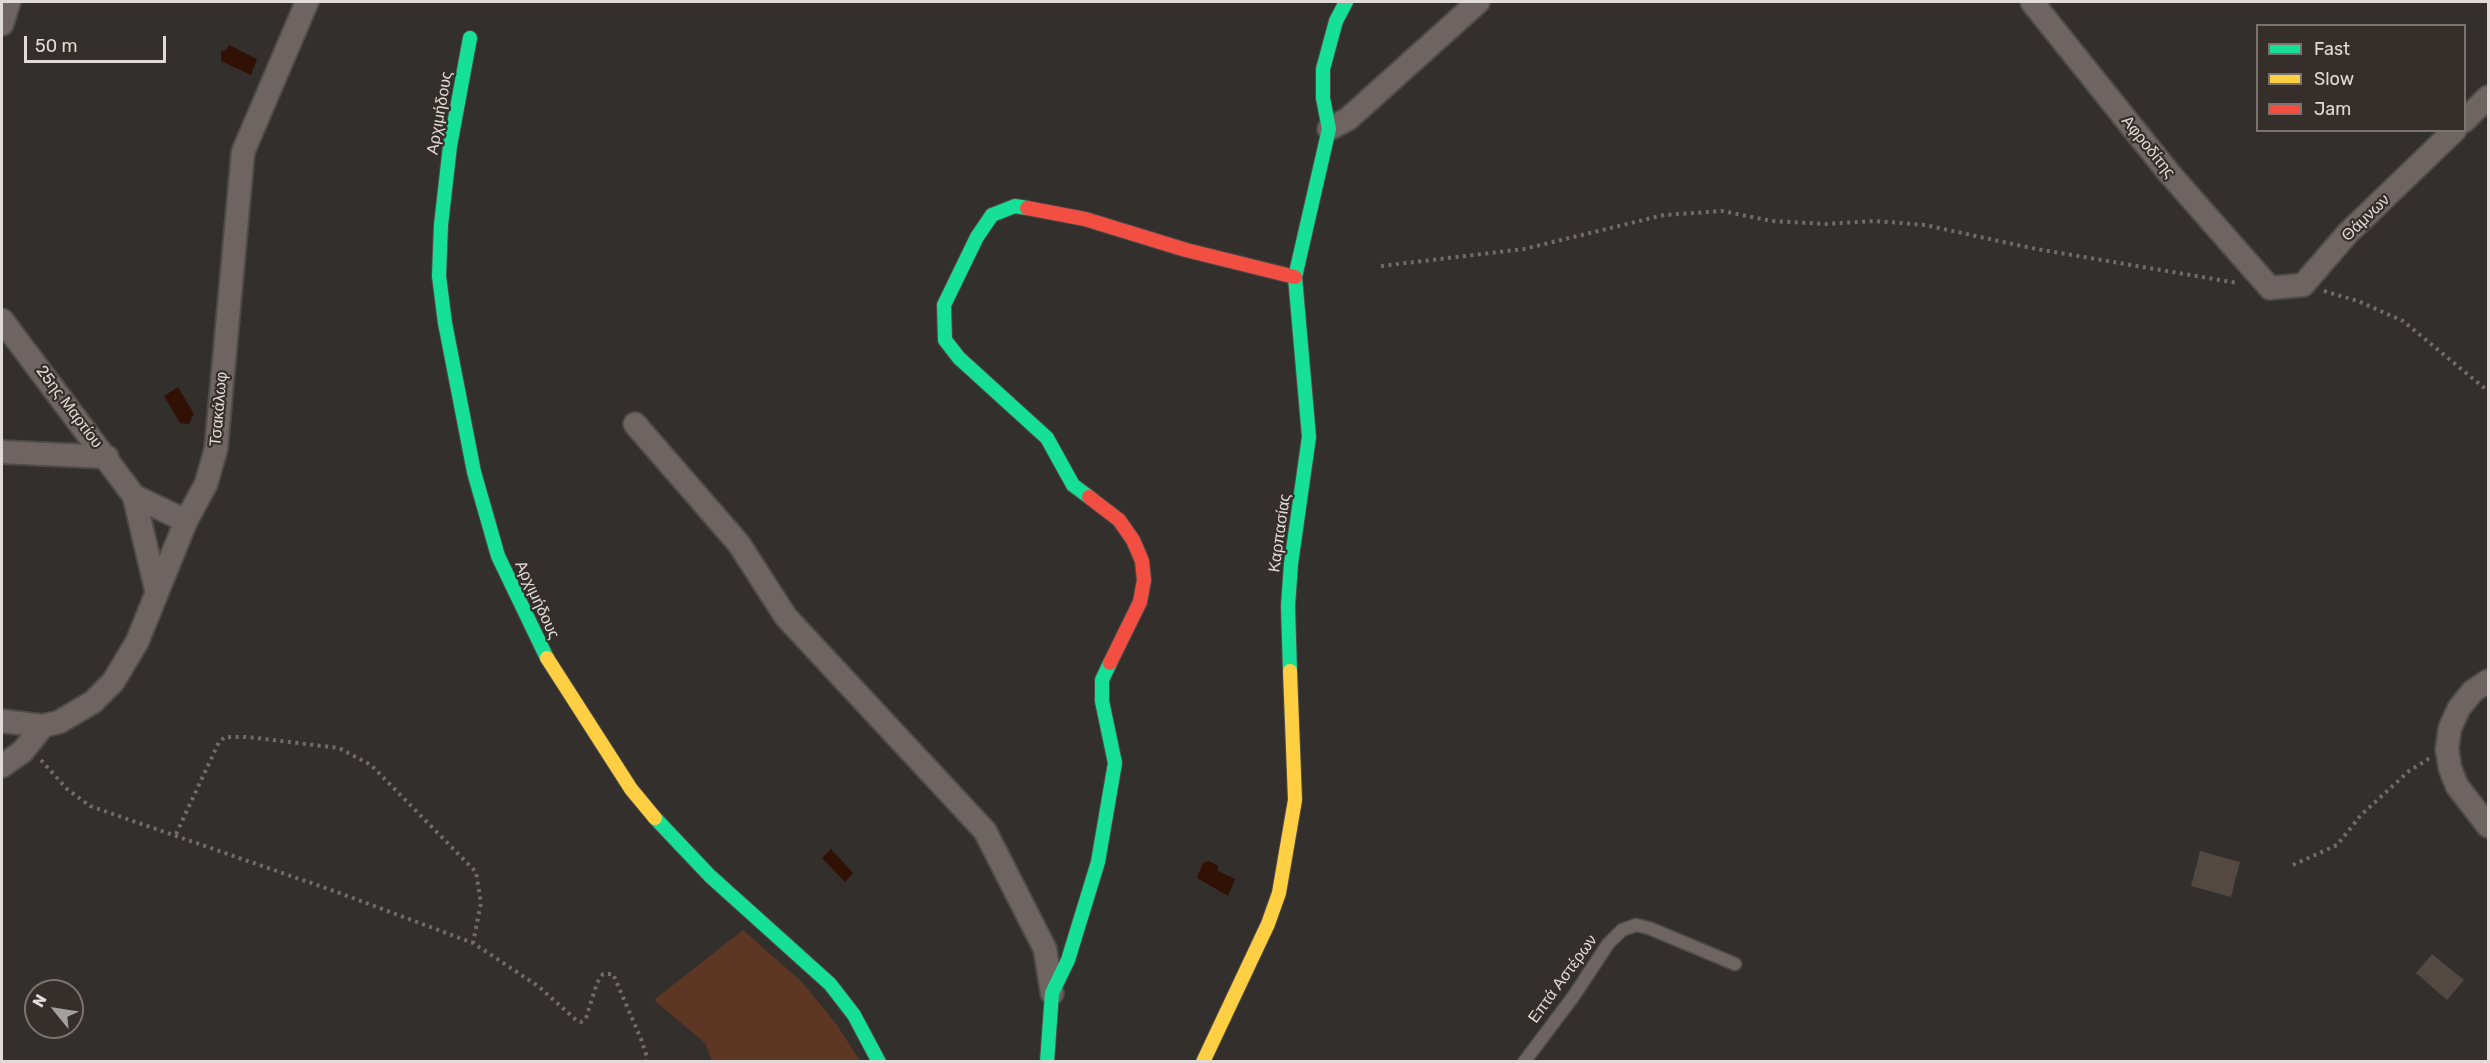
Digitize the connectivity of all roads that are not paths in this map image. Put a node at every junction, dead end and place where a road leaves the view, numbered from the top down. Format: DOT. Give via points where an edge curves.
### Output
graph roads {
  1 [pos="9,2"];
  2 [pos="307,2"];
  3 [pos="1346,2"];
  4 [pos="1478,2"];
  5 [pos="2032,2"];
  6 [pos="2,24"];
  7 [pos="470,38"];
  8 [pos="2488,97"];
  9 [pos="2466,119"];
  10 [pos="1329,129"];
  11 [pos="2452,132"];
  12 [pos="1295,277"];
  13 [pos="2303,285"];
  14 [pos="2,320"];
  15 [pos="635,424"];
  16 [pos="2,452"];
  17 [pos="107,457"];
  18 [pos="134,495"];
  19 [pos="186,521"];
  20 [pos="156,589"];
  21 [pos="2488,681"];
  22 [pos="2,721"];
  23 [pos="43,726"];
  24 [pos="2,766"];
  25 [pos="2488,826"];
  26 [pos="1735,964"];
  27 [pos="1052,993"];
  28 [pos="879,1062"];
  29 [pos="1047,1062"];
  30 [pos="1203,1062"];
  31 [pos="1524,1062"];
  1 -- 6 [label="street"];
  2 -- 19 [label="street, Τσακάλωφ" via="243,152 214,461"];
  3 -- 10 [label="street, Καρπασίας" via="1323,69"];
  4 -- 10 [label="street" via="1348,119"];
  5 -- 13 [label="street, Αφροδίτης" via="2169,173 2270,288"];
  7 -- 28 [label="street, Αρχιμήδους" via="449,158 440,276 445,323 474,472 498,556 537,642 631,789 710,876 830,984 854,1015"];
  8 -- 9 [label="street"];
  10 -- 12 [label="street, Καρπασίας"];
  11 -- 13 [label="street, Θάμνων" via="2348,233"];
  12 -- 27 [label="street" via="1085,219 1015,206 992,215 944,305 945,340 1047,438 1073,485 1119,520 1142,561 1140,602 1102,680 1102,701 1115,763 1098,862 1068,960"];
  12 -- 30 [label="street, Καρπασίας" via="1309,437 1288,606 1294,800 1279,893"];
  14 -- 17 [label="street, 25ης Μαρτίου"];
  15 -- 27 [label="street" via="739,544 786,617 985,831 1045,949"];
  16 -- 17 [label="street"];
  17 -- 18 [label="street, 25ης Μαρτίου"];
  18 -- 19 [label="street, 25ης Μαρτίου"];
  18 -- 20 [label="street, 25ης Μαρτίου"];
  19 -- 20 [label="street, Τσακάλωφ"];
  20 -- 23 [label="street, Τσακάλωφ" via="136,642 113,682 79,711"];
  21 -- 25 [label="street" via="2459,708 2450,728 2447,749 2457,786"];
  22 -- 23 [label="street, Τσακάλωφ"];
  23 -- 24 [label="street" via="22,752"];
  26 -- 31 [label="lane, Επτά Αστέρων" via="1649,928 1636,925 1622,930"];
  27 -- 29 [label="street"];
}
